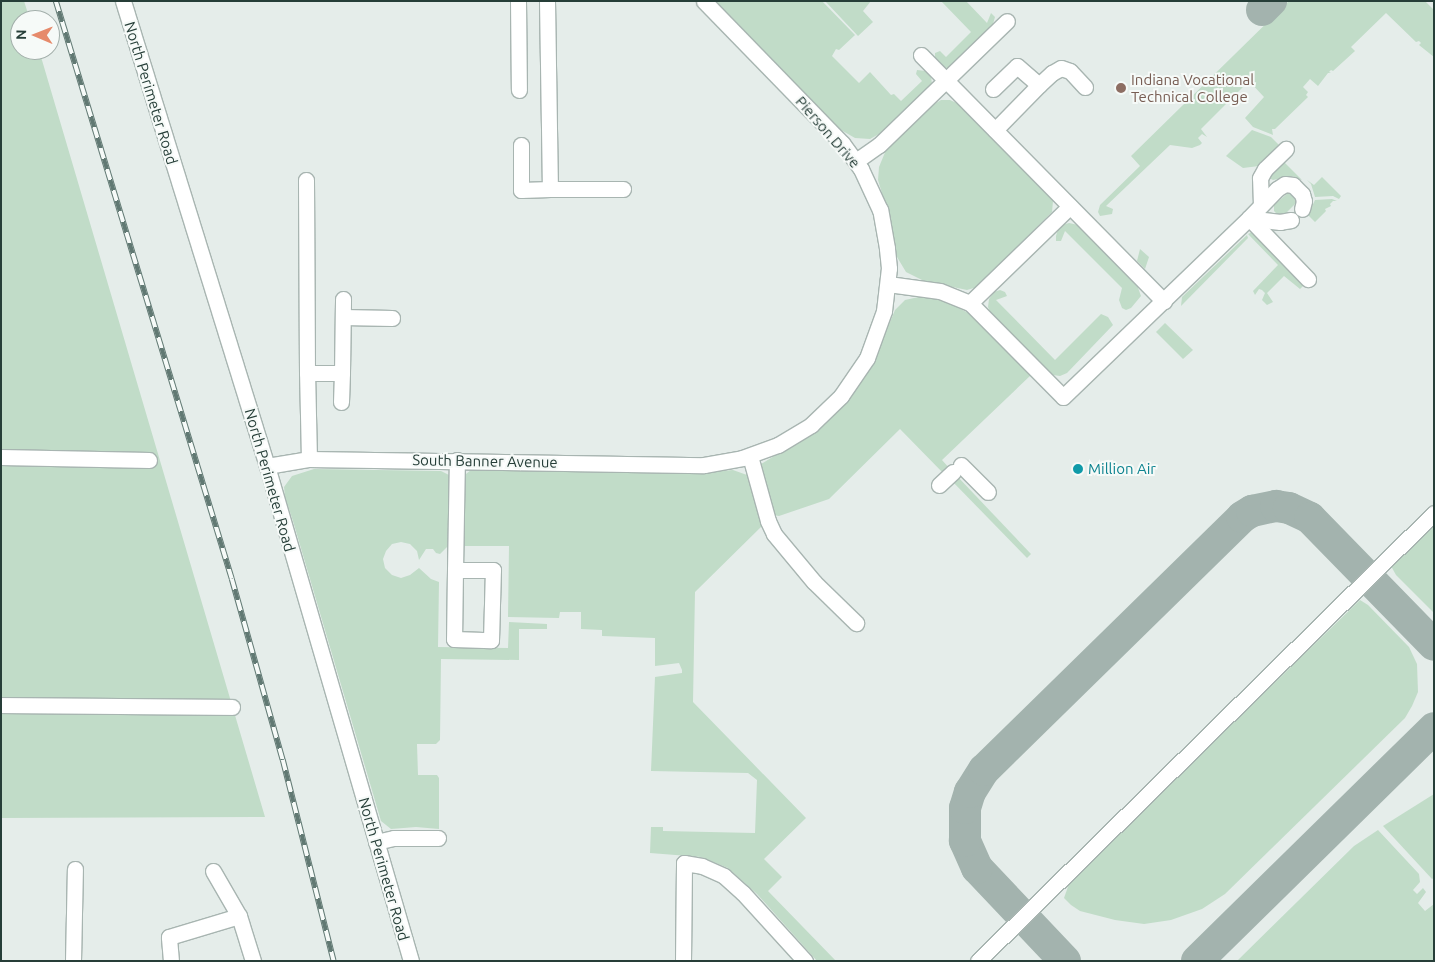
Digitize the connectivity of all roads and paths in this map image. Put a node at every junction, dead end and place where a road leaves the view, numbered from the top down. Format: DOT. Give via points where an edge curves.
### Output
graph roads {
  1 [pos="123,1"];
  2 [pos="518,1"];
  3 [pos="547,1"];
  4 [pos="704,1"];
  5 [pos="1007,21"];
  6 [pos="921,55"];
  7 [pos="946,80"];
  8 [pos="1039,85"];
  9 [pos="1085,87"];
  10 [pos="519,90"];
  11 [pos="993,90"];
  12 [pos="995,130"];
  13 [pos="521,145"];
  14 [pos="1286,149"];
  15 [pos="856,161"];
  16 [pos="306,180"];
  17 [pos="623,189"];
  18 [pos="550,190"];
  19 [pos="1261,205"];
  20 [pos="1070,206"];
  21 [pos="1302,209"];
  22 [pos="1249,218"];
  23 [pos="1291,220"];
  24 [pos="1308,279"];
  25 [pos="888,284"];
  26 [pos="343,299"];
  27 [pos="1164,301"];
  28 [pos="970,303"];
  29 [pos="343,317"];
  30 [pos="392,318"];
  31 [pos="307,373"];
  32 [pos="342,373"];
  33 [pos="341,402"];
  34 [pos="750,456"];
  35 [pos="1,458"];
  36 [pos="309,459"];
  37 [pos="149,460"];
  38 [pos="457,460"];
  39 [pos="704,465"];
  40 [pos="267,466"];
  41 [pos="939,485"];
  42 [pos="988,492"];
  43 [pos="1434,513"];
  44 [pos="455,570"];
  45 [pos="856,623"];
  46 [pos="1,705"];
  47 [pos="232,708"];
  48 [pos="438,838"];
  49 [pos="376,842"];
  50 [pos="75,869"];
  51 [pos="213,872"];
  52 [pos="239,916"];
  53 [pos="74,961"];
  54 [pos="171,961"];
  55 [pos="253,961"];
  56 [pos="411,961"];
  57 [pos="683,961"];
  58 [pos="805,961"];
  59 [pos="978,961"];
  1 -- 40 [label="street, North Perimeter Road"];
  2 -- 10 [label="street"];
  3 -- 18 [label="street"];
  4 -- 15 [label="street, Pierson Drive"];
  5 -- 7 [label="street"];
  6 -- 7 [label="street"];
  7 -- 12 [label="street"];
  7 -- 15 [label="street" via="879,145"];
  8 -- 9 [label="street" via="1061,68"];
  8 -- 11 [label="street" via="1017,66"];
  8 -- 12 [label="street"];
  12 -- 20 [label="street"];
  13 -- 18 [label="street" via="521,190"];
  14 -- 19 [label="street" via="1260,178"];
  15 -- 25 [label="street, Pierson Drive" via="871,188 882,221"];
  16 -- 31 [label="street"];
  17 -- 18 [label="street"];
  19 -- 21 [label="street" via="1277,189 1289,184 1302,194"];
  19 -- 22 [label="street"];
  20 -- 27 [label="street"];
  20 -- 28 [label="street"];
  22 -- 23 [label="street" via="1280,222"];
  22 -- 24 [label="street"];
  22 -- 27 [label="street"];
  25 -- 28 [label="street" via="940,291"];
  25 -- 34 [label="street, Pierson Drive" via="877,336 868,358 851,383 828,410 802,431"];
  26 -- 29 [label="street"];
  27 -- 28 [label="street" via="1063,397"];
  29 -- 30 [label="street"];
  29 -- 32 [label="street"];
  31 -- 32 [label="street"];
  31 -- 36 [label="street"];
  32 -- 33 [label="street"];
  34 -- 39 [label="street, Pierson Drive"];
  34 -- 45 [label="street" via="774,534 814,582"];
  35 -- 37 [label="street"];
  36 -- 38 [label="street, South Banner Avenue"];
  36 -- 40 [label="street, South Banner Avenue"];
  38 -- 39 [label="street, South Banner Avenue"];
  38 -- 44 [label="street"];
  40 -- 49 [label="street, North Perimeter Road"];
  41 -- 42 [label="street" via="957,468"];
  43 -- 59 [label="street"];
  44 -- 44 [label="street" via="454,639 492,640 493,570"];
  46 -- 47 [label="street"];
  48 -- 49 [label="street" via="394,838"];
  49 -- 56 [label="street, North Perimeter Road"];
  50 -- 53 [label="street"];
  51 -- 52 [label="street"];
  52 -- 54 [label="street" via="168,938"];
  52 -- 55 [label="street"];
  57 -- 58 [label="street" via="684,863 702,866 724,876"];
}
